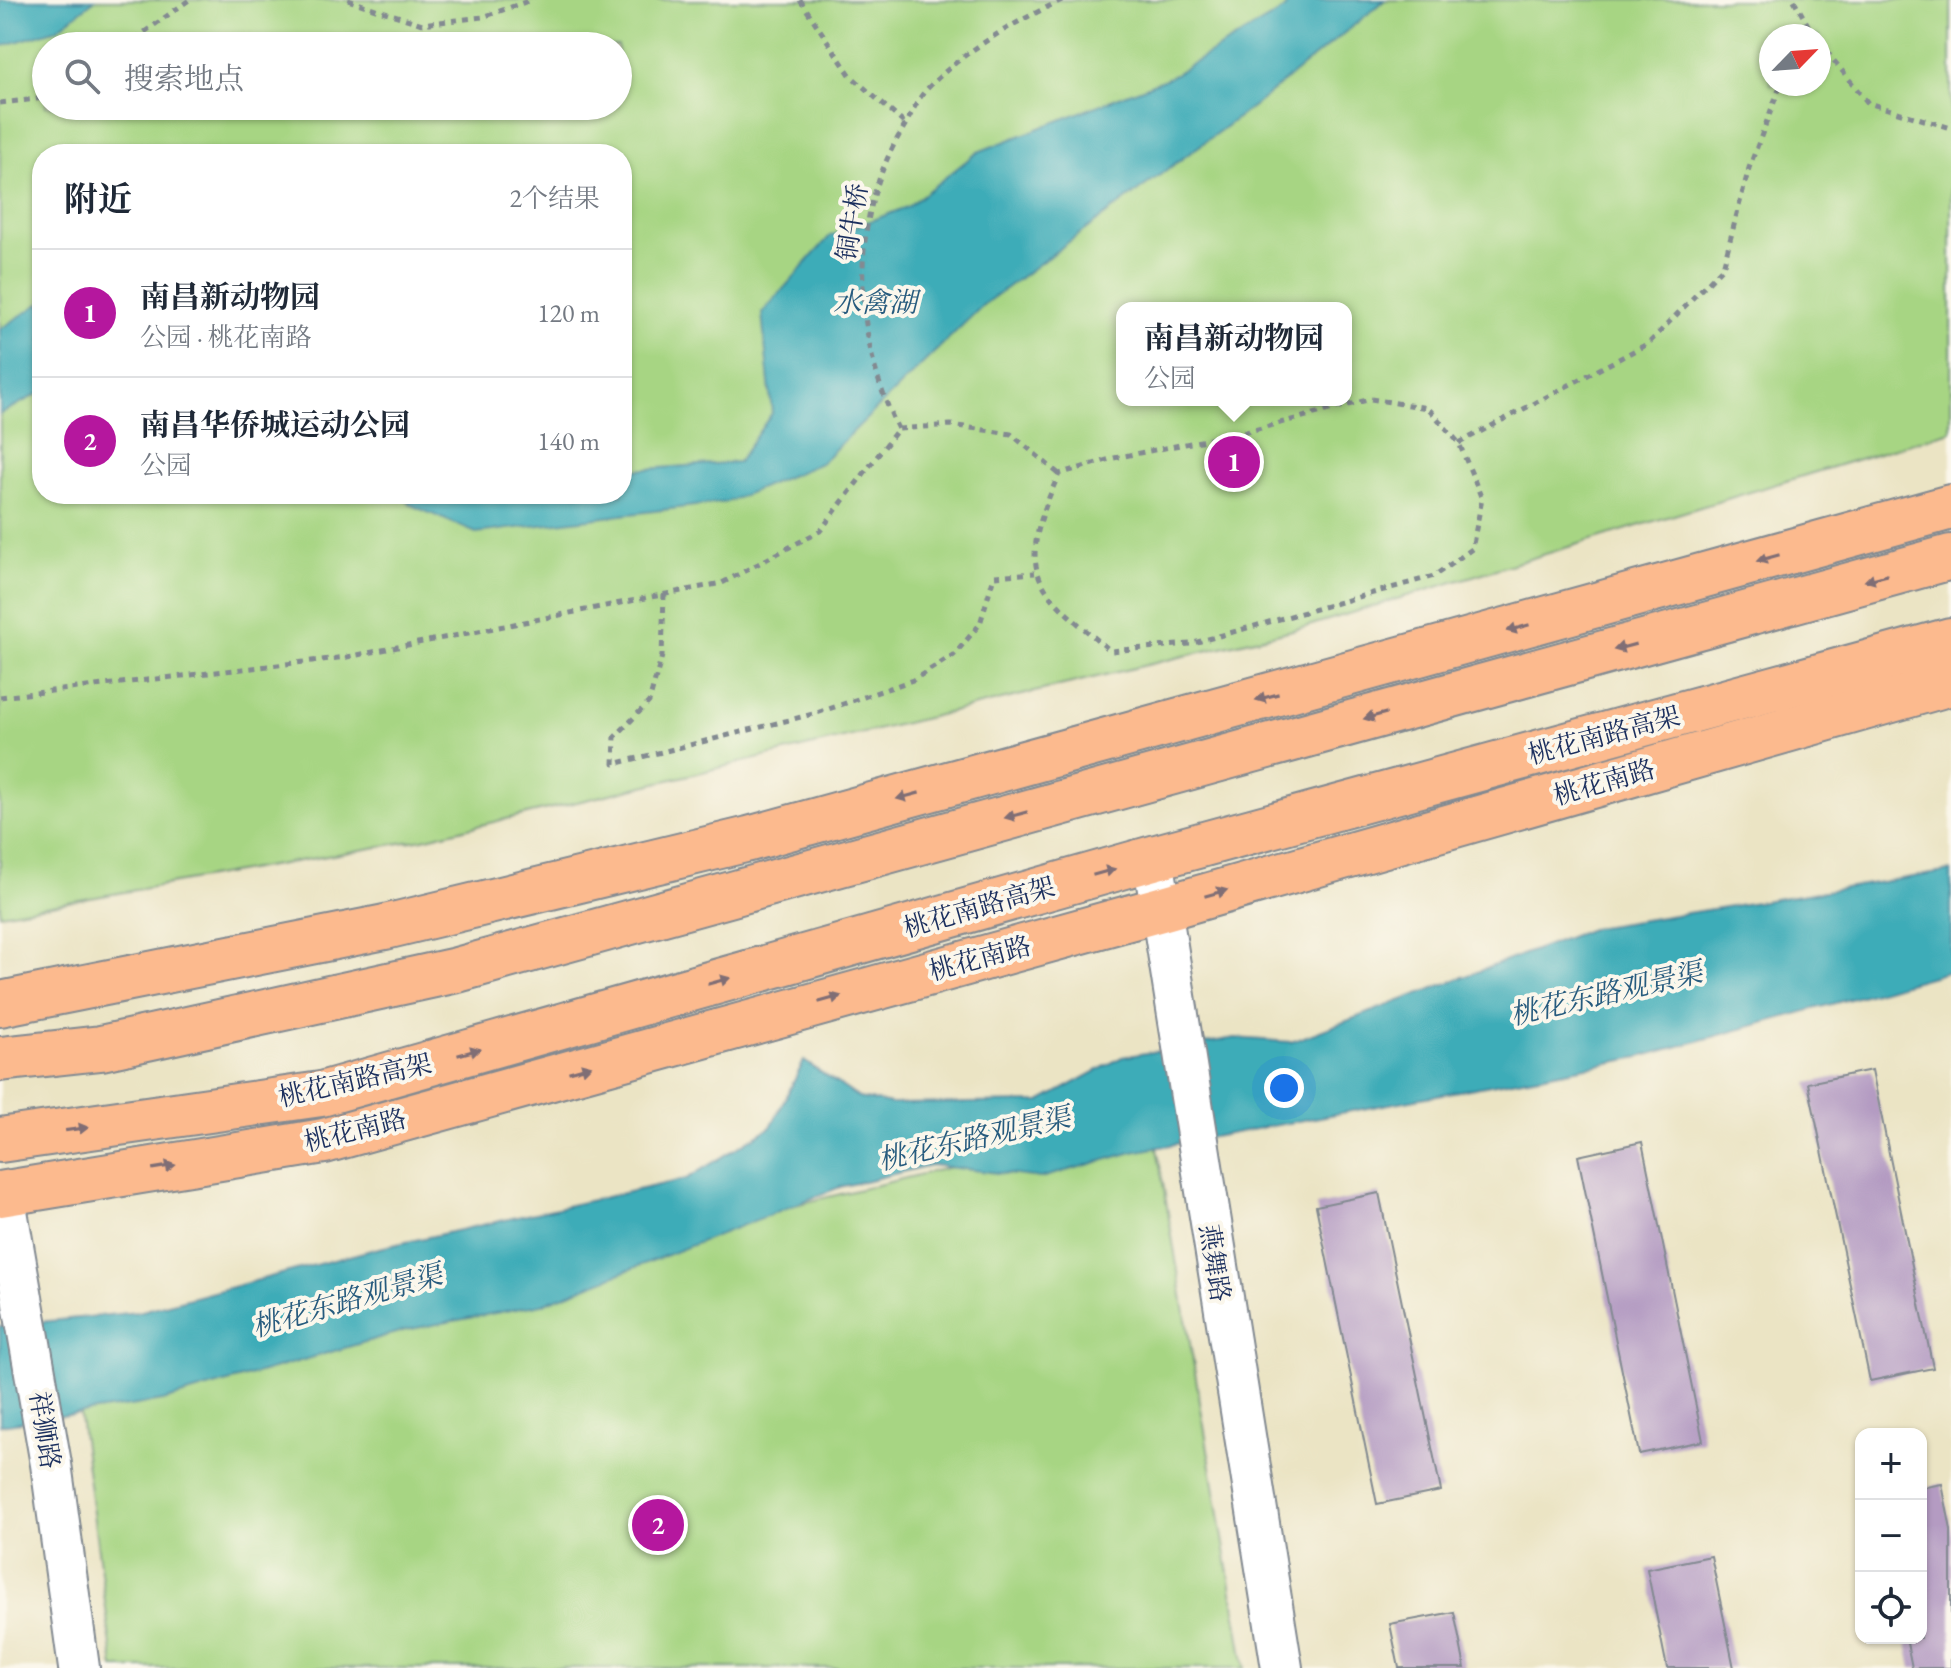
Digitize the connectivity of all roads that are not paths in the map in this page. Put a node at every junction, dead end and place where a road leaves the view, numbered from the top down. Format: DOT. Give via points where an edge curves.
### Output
graph roads {
  1 [pos="1951,507"];
  2 [pos="1951,557"];
  3 [pos="1951,640"];
  4 [pos="1951,683"];
  5 [pos="1153,858"];
  6 [pos="1161,909"];
  7 [pos="0,1004"];
  8 [pos="0,1059"];
  9 [pos="0,1140"];
  10 [pos="2,1194"];
  11 [pos="79,1668"];
  12 [pos="1282,1668"];
  1 -- 7 [label="main road, one-way" via="749,839 385,927"];
  2 -- 8 [label="main road, one-way" via="457,970 101,1048"];
  3 -- 5 [label="main road, 桃花南路高架"];
  6 -- 4 [label="main road, 桃花南路, one-way"];
  5 -- 6 [label="street, 燕舞路"];
  9 -- 5 [label="main road, 桃花南路高架, one-way" via="321,1094"];
  10 -- 6 [label="main road, 桃花南路, one-way" via="324,1141"];
  6 -- 12 [label="street, 燕舞路"];
  10 -- 11 [label="street, 祥狮路" via="51,1464"];
}
